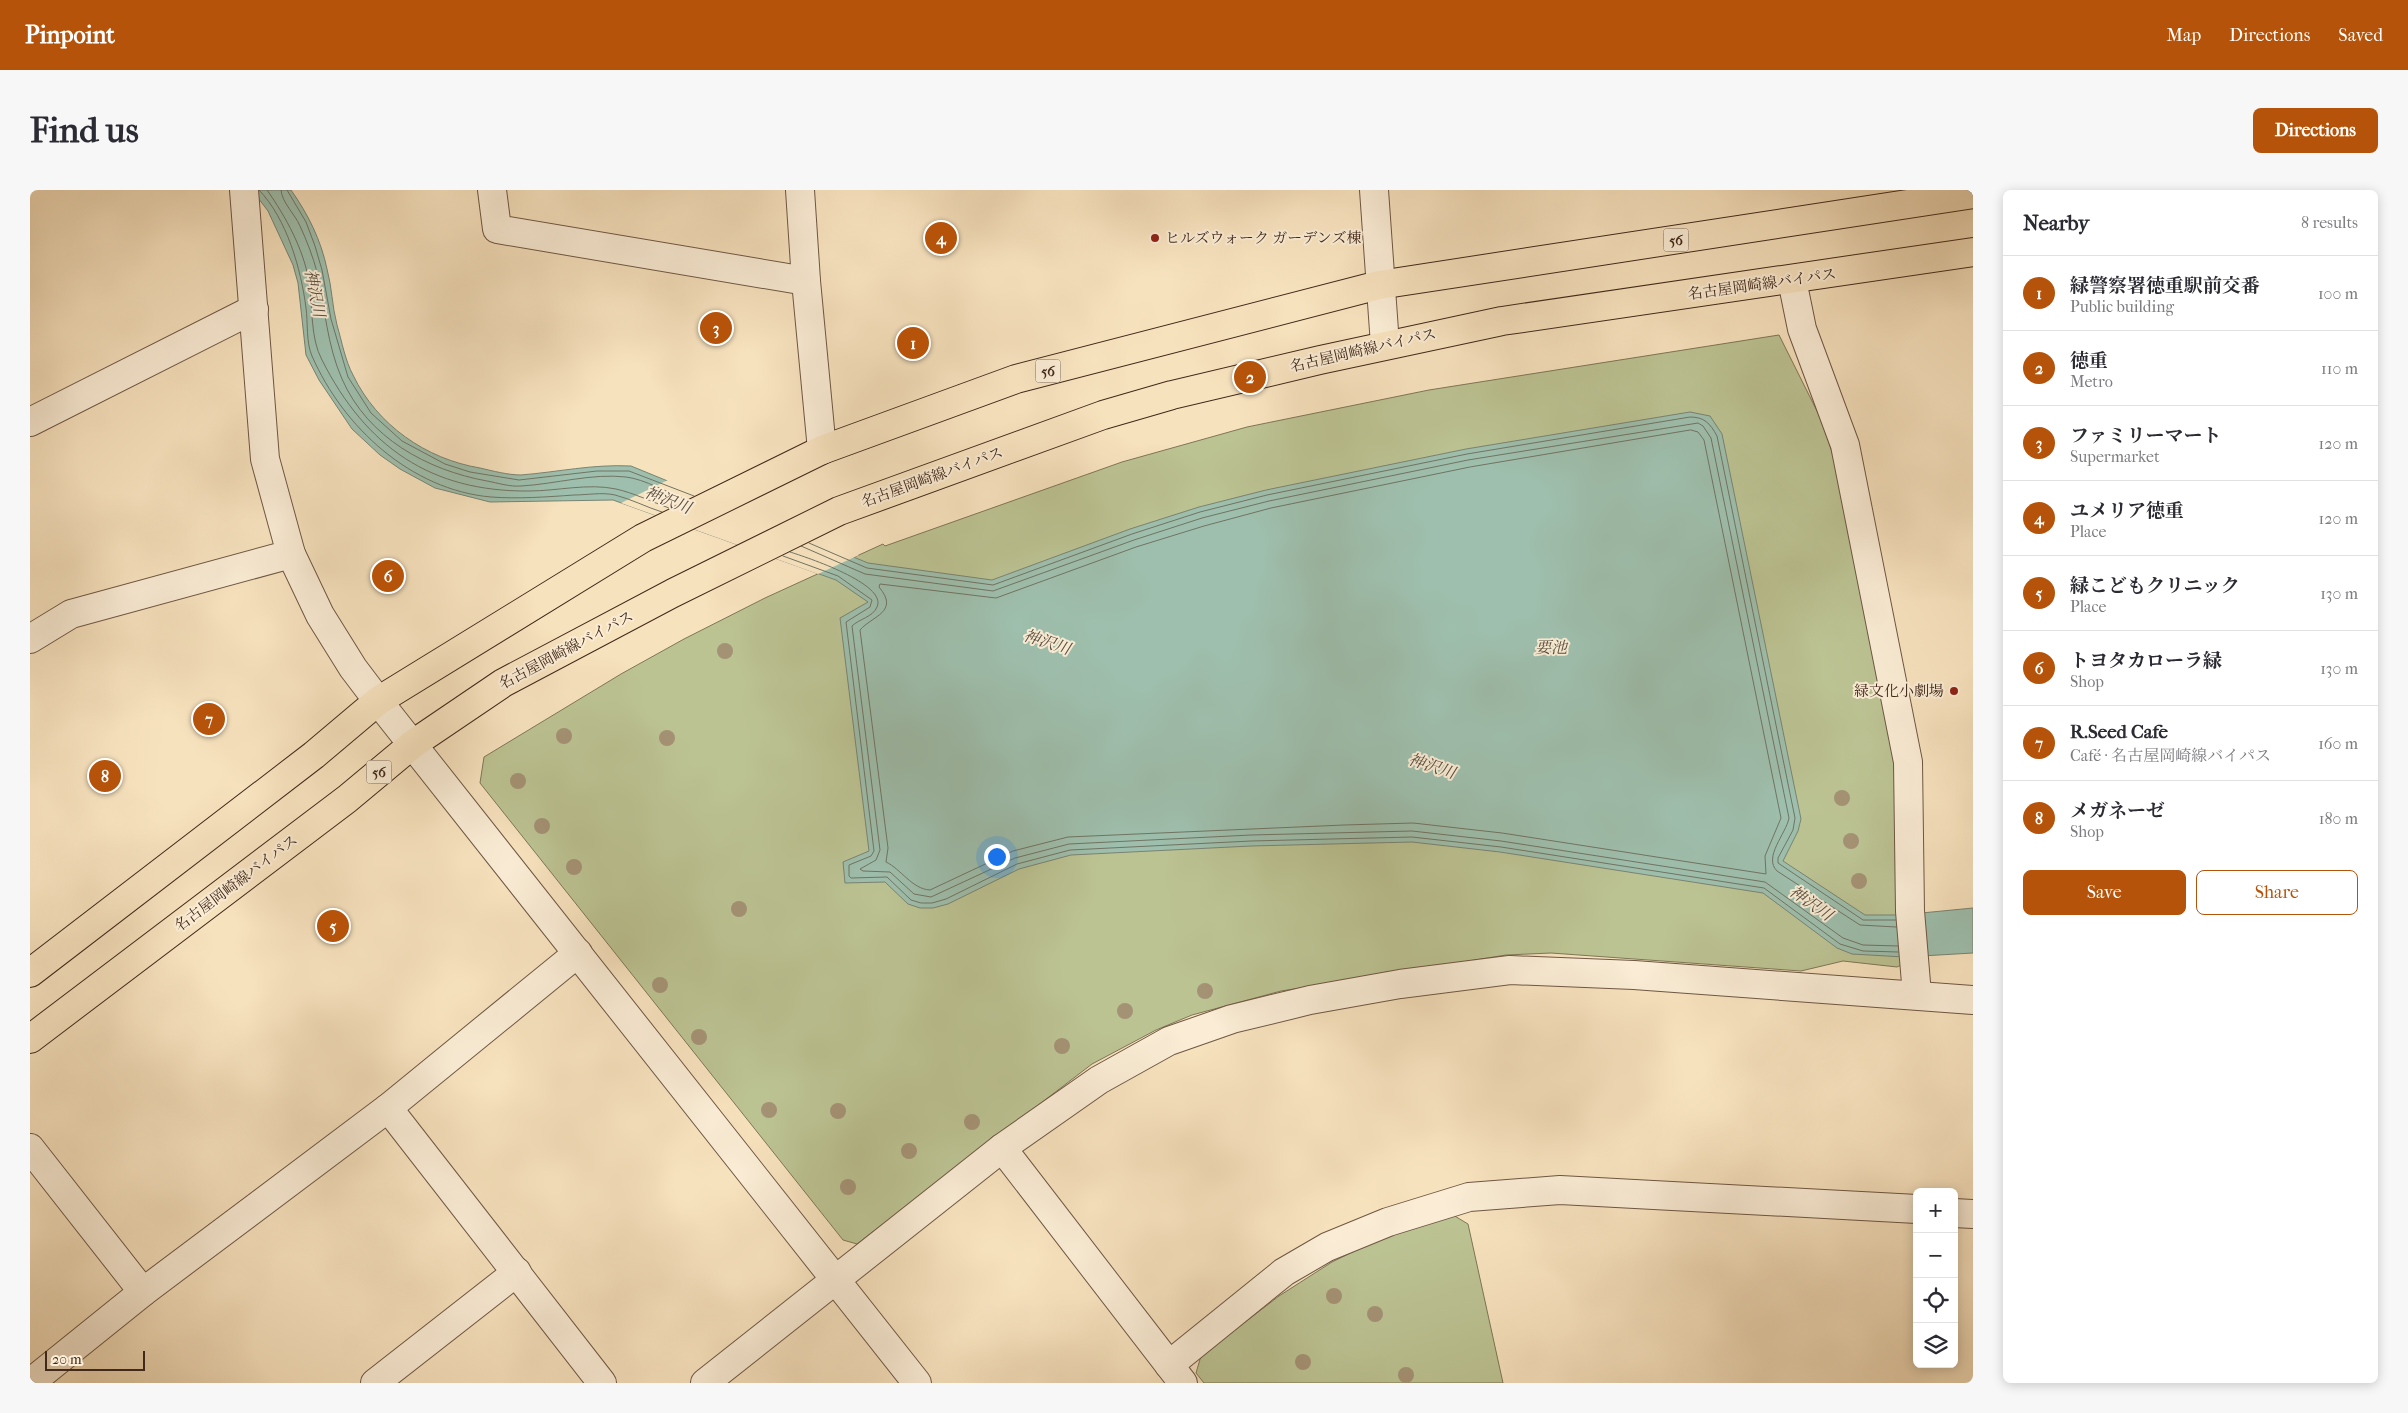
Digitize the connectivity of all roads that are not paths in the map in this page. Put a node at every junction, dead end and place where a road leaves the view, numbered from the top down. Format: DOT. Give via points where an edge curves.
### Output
graph roads {
  1 [pos="244,190"];
  2 [pos="492,190"];
  3 [pos="800,190"];
  4 [pos="1374,190"];
  5 [pos="1973,194"];
  6 [pos="1973,252"];
  7 [pos="1792,280"];
  8 [pos="806,281"];
  9 [pos="1379,285"];
  10 [pos="254,309"];
  11 [pos="1385,345"];
  12 [pos="30,422"];
  13 [pos="822,450"];
  14 [pos="291,554"];
  15 [pos="30,639"];
  16 [pos="378,700"];
  17 [pos="413,744"];
  18 [pos="578,953"];
  19 [pos="30,973"];
  20 [pos="1917,995"];
  21 [pos="1973,1000"];
  22 [pos="30,1039"];
  23 [pos="388,1108"];
  24 [pos="30,1148"];
  25 [pos="1002,1148"];
  26 [pos="1913,1209"];
  27 [pos="1958,1212"];
  28 [pos="1973,1214"];
  29 [pos="517,1272"];
  30 [pos="836,1280"];
  31 [pos="142,1292"];
  32 [pos="1176,1374"];
  33 [pos="39,1380"];
  34 [pos="375,1383"];
  35 [pos="602,1383"];
  36 [pos="705,1383"];
  37 [pos="916,1383"];
  1 -- 10 [label="street"];
  2 -- 8 [label="street" via="497,229"];
  3 -- 8 [label="street"];
  4 -- 9 [label="street"];
  5 -- 9 [label="main road, 56"];
  6 -- 7 [label="main road, 名古屋岡崎線バイパス / 56"];
  7 -- 11 [label="main road, 名古屋岡崎線バイパス / 56" via="1502,321"];
  7 -- 20 [label="street" via="1802,329 1845,445 1908,762 1910,911"];
  8 -- 13 [label="street"];
  9 -- 11 [label="street"];
  9 -- 13 [label="main road, 56" via="1016,379"];
  10 -- 12 [label="street"];
  10 -- 14 [label="street" via="265,458"];
  11 -- 17 [label="main road, 名古屋岡崎線バイパス / 56" via="1172,395 1103,415 838,511 503,683"];
  13 -- 16 [label="main road, 56" via="635,543"];
  14 -- 15 [label="street" via="71,614"];
  14 -- 16 [label="street" via="320,615 353,668"];
  16 -- 17 [label="street"];
  16 -- 19 [label="main road, 56" via="314,755"];
  17 -- 18 [label="street"];
  17 -- 22 [label="main road, 名古屋岡崎線バイパス / 56" via="346,799"];
  18 -- 23 [label="street"];
  18 -- 30 [label="street"];
  20 -- 21 [label="street"];
  20 -- 25 [label="street" via="1634,974 1510,970 1400,984 1310,1000 1232,1020 1169,1041 1098,1080"];
  23 -- 29 [label="street"];
  23 -- 31 [label="street"];
  24 -- 31 [label="street"];
  25 -- 30 [label="street"];
  25 -- 32 [label="street"];
  26 -- 32 [label="street" via="1560,1190 1469,1197 1388,1222 1327,1247 1284,1272"];
  27 -- 28 [label="street"];
  29 -- 34 [label="street"];
  29 -- 35 [label="street"];
  30 -- 36 [label="street"];
  30 -- 37 [label="street"];
  31 -- 33 [label="street"];
}
